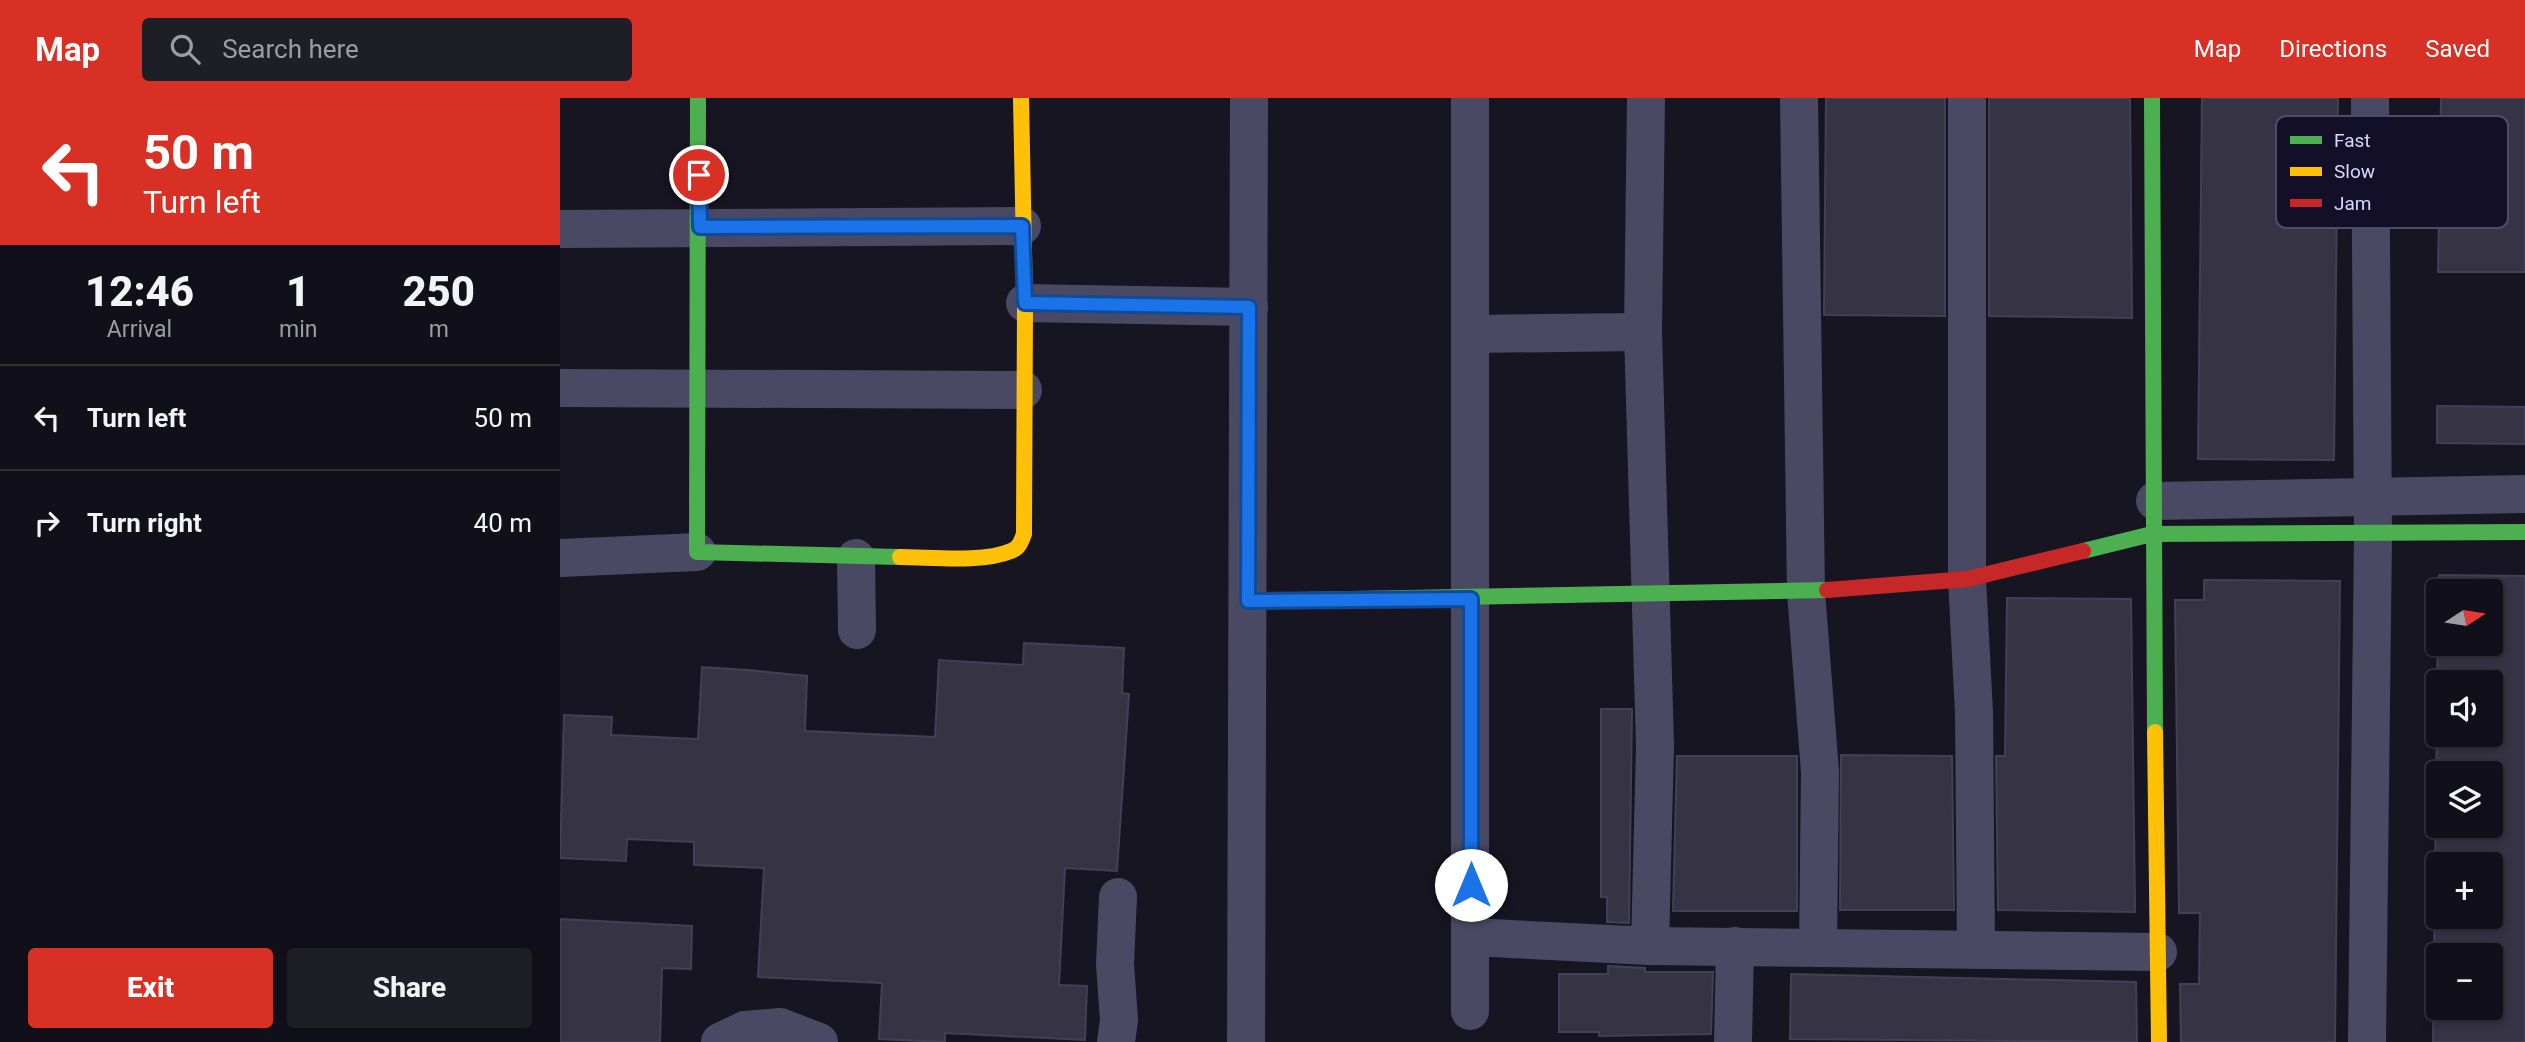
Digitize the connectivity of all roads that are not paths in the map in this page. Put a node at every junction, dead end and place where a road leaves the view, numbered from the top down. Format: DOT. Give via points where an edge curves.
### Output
graph roads {
  1 [pos="698,98"];
  2 [pos="1021,98"];
  3 [pos="1249,98"];
  4 [pos="1470,98"];
  5 [pos="1646,98"];
  6 [pos="1799,98"];
  7 [pos="1967,98"];
  8 [pos="2152,98"];
  9 [pos="2370,98"];
  10 [pos="2370,116"];
  11 [pos="1022,226"];
  12 [pos="700,227"];
  13 [pos="2371,228"];
  14 [pos="560,229"];
  15 [pos="1025,303"];
  16 [pos="1249,307"];
  17 [pos="1643,332"];
  18 [pos="1470,334"];
  19 [pos="560,388"];
  20 [pos="697,389"];
  21 [pos="1023,390"];
  22 [pos="2525,494"];
  23 [pos="2372,496"];
  24 [pos="2153,517"];
  25 [pos="2525,532"];
  26 [pos="2373,534"];
  27 [pos="697,552"];
  28 [pos="560,558"];
  29 [pos="856,558"];
  30 [pos="1967,579"];
  31 [pos="1806,592"];
  32 [pos="1648,593"];
  33 [pos="1471,599"];
  34 [pos="1248,601"];
  35 [pos="857,630"];
  36 [pos="1118,897"];
  37 [pos="1471,937"];
  38 [pos="1650,946"];
  39 [pos="1735,946"];
  40 [pos="1818,948"];
  41 [pos="1976,950"];
  42 [pos="2158,952"];
  43 [pos="1470,1011"];
  44 [pos="720,1042"];
  45 [pos="819,1042"];
  46 [pos="1116,1042"];
  47 [pos="1246,1042"];
  48 [pos="1733,1042"];
  49 [pos="2159,1042"];
  50 [pos="2367,1042"];
  1 -- 12 [label="street"];
  2 -- 11 [label="street"];
  3 -- 16 [label="street"];
  4 -- 18 [label="street"];
  5 -- 17 [label="street"];
  6 -- 31 [label="street"];
  7 -- 30 [label="street"];
  8 -- 24 [label="street"];
  9 -- 10 [label="street"];
  11 -- 12 [label="street"];
  11 -- 15 [label="street"];
  12 -- 14 [label="street"];
  12 -- 20 [label="street"];
  13 -- 23 [label="street"];
  15 -- 16 [label="street"];
  15 -- 21 [label="street"];
  16 -- 34 [label="street"];
  17 -- 18 [label="street"];
  17 -- 32 [label="street"];
  18 -- 33 [label="street"];
  19 -- 20 [label="street"];
  20 -- 21 [label="street"];
  20 -- 27 [label="street"];
  21 -- 29 [label="street" via="1024,534 1020,545 987,556"];
  22 -- 23 [label="street"];
  23 -- 24 [label="street"];
  23 -- 26 [label="street"];
  24 -- 26 [label="street"];
  24 -- 30 [label="street"];
  24 -- 42 [label="street"];
  25 -- 26 [label="street"];
  26 -- 50 [label="street"];
  27 -- 28 [label="street"];
  27 -- 29 [label="street"];
  29 -- 35 [label="street"];
  30 -- 31 [label="street"];
  30 -- 41 [label="street" via="1974,713"];
  31 -- 32 [label="street"];
  31 -- 40 [label="street" via="1820,772"];
  32 -- 33 [label="street"];
  32 -- 38 [label="street" via="1655,745"];
  33 -- 34 [label="street"];
  33 -- 37 [label="street"];
  34 -- 47 [label="street"];
  36 -- 46 [label="street"];
  37 -- 38 [label="street"];
  37 -- 43 [label="street"];
  38 -- 39 [label="street"];
  39 -- 40 [label="street"];
  39 -- 48 [label="street"];
  40 -- 41 [label="street"];
  41 -- 42 [label="street"];
  42 -- 49 [label="street"];
  44 -- 45 [label="street" via="746,1030 780,1027"];
}
